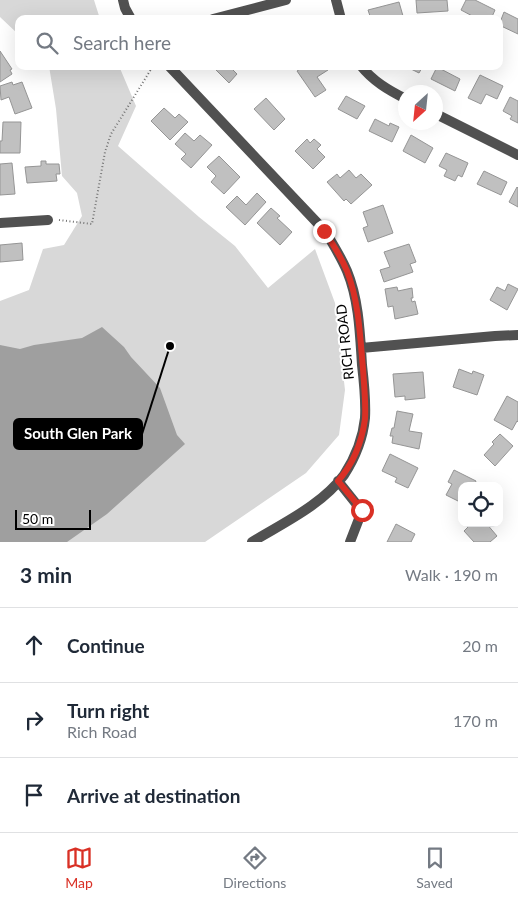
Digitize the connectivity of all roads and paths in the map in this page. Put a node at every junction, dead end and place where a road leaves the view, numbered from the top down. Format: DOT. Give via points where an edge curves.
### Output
graph roads {
  1 [pos="123,0"];
  2 [pos="286,0"];
  3 [pos="336,0"];
  4 [pos="129,15"];
  5 [pos="228,15"];
  6 [pos="340,15"];
  7 [pos="151,70"];
  8 [pos="173,70"];
  9 [pos="364,70"];
  10 [pos="398,95"];
  11 [pos="443,117"];
  12 [pos="518,154"];
  13 [pos="48,220"];
  14 [pos="0,223"];
  15 [pos="518,335"];
  16 [pos="361,348"];
  17 [pos="338,481"];
  18 [pos="252,542"];
  19 [pos="350,542"];
  1 -- 4 [label="street"];
  2 -- 5 [label="street"];
  3 -- 6 [label="street"];
  7 -- 13 [label="path" via="111,134 92,224"];
  8 -- 16 [label="street, RICH ROAD" via="324,231 347,272"];
  9 -- 10 [label="street"];
  11 -- 12 [label="street"];
  13 -- 14 [label="street"];
  15 -- 16 [label="street"];
  16 -- 17 [label="street, RICH ROAD" via="365,419 354,458"];
  17 -- 18 [label="street, RICH ROAD" via="313,504"];
  17 -- 19 [label="street" via="362,510"];
}
